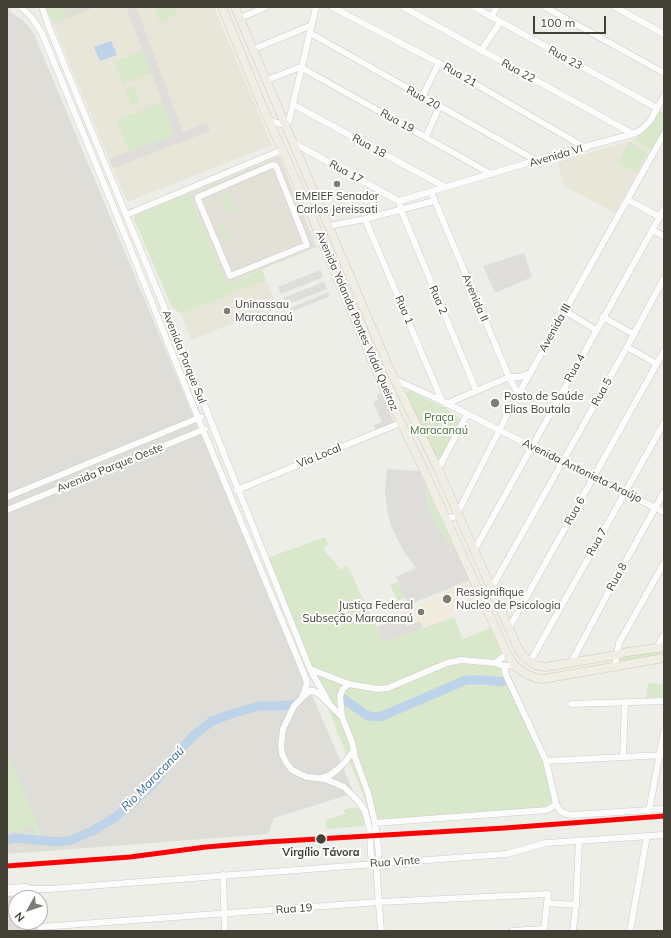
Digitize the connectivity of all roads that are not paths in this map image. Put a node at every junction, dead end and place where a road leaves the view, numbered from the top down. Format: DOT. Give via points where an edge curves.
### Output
graph roads {
  1 [pos="21,7"];
  2 [pos="42,7"];
  3 [pos="222,7"];
  4 [pos="235,7"];
  5 [pos="266,7"];
  6 [pos="316,7"];
  7 [pos="332,7"];
  8 [pos="403,7"];
  9 [pos="474,7"];
  10 [pos="497,7"];
  11 [pos="545,7"];
  12 [pos="615,7"];
  13 [pos="491,17"];
  14 [pos="240,18"];
  15 [pos="500,22"];
  16 [pos="312,25"];
  17 [pos="310,33"];
  18 [pos="664,34"];
  19 [pos="254,49"];
  20 [pos="482,50"];
  21 [pos="439,63"];
  22 [pos="302,68"];
  23 [pos="664,74"];
  24 [pos="267,80"];
  25 [pos="270,88"];
  26 [pos="664,96"];
  27 [pos="422,97"];
  28 [pos="262,105"];
  29 [pos="294,105"];
  30 [pos="660,106"];
  31 [pos="439,107"];
  32 [pos="266,115"];
  33 [pos="285,123"];
  34 [pos="633,134"];
  35 [pos="664,134"];
  36 [pos="426,137"];
  37 [pos="294,143"];
  38 [pos="586,148"];
  39 [pos="282,150"];
  40 [pos="537,161"];
  41 [pos="491,174"];
  42 [pos="445,188"];
  43 [pos="431,192"];
  44 [pos="304,199"];
  45 [pos="290,200"];
  46 [pos="628,200"];
  47 [pos="399,201"];
  48 [pos="434,201"];
  49 [pos="294,208"];
  50 [pos="664,209"];
  51 [pos="400,210"];
  52 [pos="126,215"];
  53 [pos="660,217"];
  54 [pos="365,219"];
  55 [pos="329,226"];
  56 [pos="652,230"];
  57 [pos="664,236"];
  58 [pos="664,278"];
  59 [pos="363,306"];
  60 [pos="352,310"];
  61 [pos="565,311"];
  62 [pos="604,317"];
  63 [pos="369,320"];
  64 [pos="358,324"];
  65 [pos="596,330"];
  66 [pos="633,334"];
  67 [pos="627,347"];
  68 [pos="664,351"];
  69 [pos="657,364"];
  70 [pos="530,373"];
  71 [pos="510,377"];
  72 [pos="396,380"];
  73 [pos="476,390"];
  74 [pos="518,394"];
  75 [pos="444,403"];
  76 [pos="208,414"];
  77 [pos="467,414"];
  78 [pos="198,418"];
  79 [pos="400,423"];
  80 [pos="664,423"];
  81 [pos="212,427"];
  82 [pos="203,430"];
  83 [pos="500,430"];
  84 [pos="532,446"];
  85 [pos="562,462"];
  86 [pos="438,469"];
  87 [pos="594,478"];
  88 [pos="237,490"];
  89 [pos="664,492"];
  90 [pos="625,493"];
  91 [pos="7,497"];
  92 [pos="655,508"];
  93 [pos="7,510"];
  94 [pos="458,512"];
  95 [pos="664,512"];
  96 [pos="447,518"];
  97 [pos="474,549"];
  98 [pos="664,563"];
  99 [pos="494,594"];
  100 [pos="484,602"];
  101 [pos="510,628"];
  102 [pos="664,635"];
  103 [pos="661,647"];
  104 [pos="627,652"];
  105 [pos="507,654"];
  106 [pos="617,655"];
  107 [pos="664,658"];
  108 [pos="530,662"];
  109 [pos="496,663"];
  110 [pos="571,663"];
  111 [pos="514,664"];
  112 [pos="629,664"];
  113 [pos="504,666"];
  114 [pos="615,666"];
  115 [pos="310,669"];
  116 [pos="349,684"];
  117 [pos="302,698"];
  118 [pos="664,701"];
  119 [pos="625,702"];
  120 [pos="330,704"];
  121 [pos="571,704"];
  122 [pos="342,717"];
  123 [pos="664,731"];
  124 [pos="354,750"];
  125 [pos="662,755"];
  126 [pos="623,757"];
  127 [pos="546,762"];
  128 [pos="317,779"];
  129 [pos="556,804"];
  130 [pos="664,809"];
  131 [pos="649,811"];
  132 [pos="375,823"];
  133 [pos="664,834"];
  134 [pos="647,836"];
  135 [pos="579,840"];
  136 [pos="376,864"];
  137 [pos="223,875"];
  138 [pos="7,888"];
  139 [pos="27,889"];
  140 [pos="7,893"];
  141 [pos="379,902"];
  142 [pos="547,903"];
  143 [pos="576,905"];
  144 [pos="224,914"];
  145 [pos="48,926"];
  146 [pos="544,930"];
  147 [pos="225,931"];
  148 [pos="381,931"];
  149 [pos="512,931"];
  150 [pos="573,931"];
  151 [pos="630,931"];
  1 -- 78 [label="street, Avenida Parque Sul" via="42,33"];
  2 -- 52 [label="street, Avenida Parque Sul"];
  3 -- 28 [label="main road, Avenida Yolanda Pontes Vidal Queiroz"];
  4 -- 14 [label="main road, Avenida Yolanda Pontes Vidal Queiroz"];
  5 -- 14 [label="street"];
  6 -- 16 [label="street"];
  7 -- 21 [label="street, Rua 21"];
  8 -- 20 [label="street, Rua 22"];
  9 -- 13 [label="street, Rua 23"];
  10 -- 13 [label="street"];
  11 -- 23 [label="street"];
  12 -- 18 [label="street"];
  13 -- 15 [label="street, Rua 23"];
  14 -- 19 [label="main road, Avenida Yolanda Pontes Vidal Queiroz"];
  15 -- 20 [label="street"];
  15 -- 30 [label="street, Rua 23"];
  16 -- 17 [label="street"];
  16 -- 19 [label="street"];
  17 -- 22 [label="street"];
  17 -- 27 [label="street, Rua 20"];
  19 -- 24 [label="main road, Avenida Yolanda Pontes Vidal Queiroz"];
  20 -- 34 [label="street, Rua 22"];
  21 -- 27 [label="street"];
  21 -- 38 [label="street, Rua 21"];
  22 -- 24 [label="street"];
  22 -- 29 [label="street"];
  22 -- 36 [label="street, Rua 19"];
  24 -- 25 [label="main road, Avenida Yolanda Pontes Vidal Queiroz"];
  25 -- 28 [label="main road" via="264,94"];
  25 -- 33 [label="main road, Avenida Yolanda Pontes Vidal Queiroz"];
  26 -- 30 [label="street, Avenida VI"];
  27 -- 31 [label="street, Rua 20"];
  28 -- 32 [label="main road, Avenida Yolanda Pontes Vidal Queiroz"];
  29 -- 33 [label="street" via="289,121"];
  29 -- 42 [label="street, Rua 18"];
  30 -- 34 [label="street, Avenida VI" via="646,126"];
  31 -- 36 [label="street"];
  31 -- 40 [label="street, Rua 20"];
  32 -- 33 [label="street" via="273,122"];
  32 -- 39 [label="main road, Avenida Yolanda Pontes Vidal Queiroz"];
  33 -- 37 [label="main road, Avenida Yolanda Pontes Vidal Queiroz"];
  34 -- 38 [label="street, Avenida VI"];
  35 -- 46 [label="street, Avenida III"];
  36 -- 41 [label="street, Rua 19"];
  37 -- 47 [label="street, Rua 17"];
  37 -- 55 [label="main road, Avenida Yolanda Pontes Vidal Queiroz"];
  38 -- 40 [label="street, Avenida VI"];
  39 -- 44 [label="main road, Avenida Yolanda Pontes Vidal Queiroz"];
  39 -- 52 [label="street"];
  40 -- 41 [label="street, Avenida VI"];
  41 -- 42 [label="street, Avenida VI"];
  42 -- 43 [label="street, Avenida VI"];
  43 -- 47 [label="street, Avenida VI"];
  43 -- 48 [label="street, Avenida II"];
  44 -- 45 [label="street"];
  44 -- 49 [label="street"];
  44 -- 60 [label="main road, Avenida Yolanda Pontes Vidal Queiroz"];
  45 -- 49 [label="street"];
  45 -- 49 [label="street" via="274,165 198,197 228,274 232,276 306,246"];
  46 -- 53 [label="street"];
  46 -- 61 [label="street, Avenida III"];
  47 -- 51 [label="street, Rua 2"];
  48 -- 51 [label="street"];
  48 -- 71 [label="street, Avenida II"];
  50 -- 53 [label="street, Rua 4"];
  51 -- 54 [label="street"];
  51 -- 73 [label="street, Rua 2"];
  52 -- 76 [label="street, Avenida Parque Sul"];
  53 -- 56 [label="street, Rua 4"];
  54 -- 55 [label="street"];
  54 -- 75 [label="street, Rua 1"];
  55 -- 59 [label="main road, Avenida Yolanda Pontes Vidal Queiroz"];
  56 -- 57 [label="street"];
  56 -- 62 [label="street, Rua 4"];
  58 -- 66 [label="street, Rua 5"];
  59 -- 60 [label="main road"];
  59 -- 63 [label="main road, Avenida Yolanda Pontes Vidal Queiroz"];
  60 -- 64 [label="main road, Avenida Yolanda Pontes Vidal Queiroz"];
  61 -- 65 [label="street"];
  61 -- 70 [label="street, Avenida III"];
  62 -- 65 [label="street, Rua 4"];
  62 -- 66 [label="street"];
  63 -- 64 [label="main road"];
  63 -- 72 [label="main road, Avenida Yolanda Pontes Vidal Queiroz"];
  64 -- 79 [label="main road, Avenida Yolanda Pontes Vidal Queiroz"];
  65 -- 84 [label="street, Rua 4"];
  66 -- 67 [label="street, Rua 5"];
  67 -- 69 [label="street"];
  67 -- 85 [label="street, Rua 5"];
  68 -- 69 [label="street, Rua 6"];
  69 -- 87 [label="street, Rua 6"];
  70 -- 71 [label="street"];
  70 -- 74 [label="street, Avenida III"];
  71 -- 73 [label="street"];
  71 -- 74 [label="street, Avenida II"];
  72 -- 75 [label="street, Avenida Antonieta Araújo"];
  72 -- 86 [label="main road, Avenida Yolanda Pontes Vidal Queiroz"];
  73 -- 75 [label="street"];
  74 -- 83 [label="street, Avenida III"];
  75 -- 77 [label="street, Avenida Antonieta Araújo"];
  76 -- 78 [label="street, Avenida Parque Oeste"];
  76 -- 81 [label="street, Avenida Parque Sul"];
  77 -- 83 [label="street, Avenida Antonieta Araújo"];
  77 -- 86 [label="street"];
  78 -- 82 [label="street, Avenida Parque Sul"];
  78 -- 91 [label="street, Avenida Parque Oeste"];
  79 -- 88 [label="street, Via Local"];
  79 -- 96 [label="main road, Avenida Yolanda Pontes Vidal Queiroz"];
  80 -- 90 [label="street, Rua 7"];
  81 -- 82 [label="street, Avenida Parque Oeste"];
  81 -- 88 [label="street, Avenida Parque Sul"];
  82 -- 93 [label="street, Avenida Parque Oeste"];
  82 -- 117 [label="street, Avenida Parque Sul" via="304,674 306,683"];
  83 -- 84 [label="street, Avenida Antonieta Araújo"];
  83 -- 94 [label="street, Avenida III"];
  84 -- 85 [label="street, Avenida Antonieta Araújo"];
  84 -- 97 [label="street, Rua 4"];
  85 -- 87 [label="street, Avenida Antonieta Araújo"];
  85 -- 99 [label="street, Rua 5"];
  86 -- 94 [label="main road, Avenida Yolanda Pontes Vidal Queiroz"];
  87 -- 90 [label="street, Avenida Antonieta Araújo"];
  87 -- 101 [label="street, Rua 6"];
  88 -- 115 [label="street, Avenida Parque Sul"];
  89 -- 92 [label="street, Rua 8"];
  90 -- 92 [label="street, Avenida Antonieta Araújo"];
  90 -- 108 [label="street, Rua 7"];
  92 -- 95 [label="street, Avenida Antonieta Araújo"];
  92 -- 110 [label="street, Rua 8"];
  94 -- 96 [label="street" via="454,517"];
  94 -- 97 [label="main road, Avenida Yolanda Pontes Vidal Queiroz"];
  96 -- 100 [label="main road, Avenida Yolanda Pontes Vidal Queiroz"];
  97 -- 99 [label="main road, Avenida Yolanda Pontes Vidal Queiroz"];
  98 -- 106 [label="street" via="625,632"];
  99 -- 100 [label="main road" via="490,600"];
  99 -- 101 [label="main road, Avenida Yolanda Pontes Vidal Queiroz"];
  100 -- 105 [label="main road, Avenida Yolanda Pontes Vidal Queiroz"];
  101 -- 108 [label="main road" via="519,650"];
  102 -- 103 [label="street"];
  103 -- 104 [label="main road"];
  104 -- 106 [label="main road"];
  104 -- 112 [label="main road"];
  105 -- 109 [label="street"];
  105 -- 111 [label="main road, Avenida Yolanda Pontes Vidal Queiroz"];
  106 -- 110 [label="main road"];
  106 -- 114 [label="street"];
  107 -- 112 [label="main road, Avenida Yolanda Pontes Vidal Queiroz"];
  108 -- 110 [label="main road" via="545,667"];
  109 -- 113 [label="street"];
  109 -- 116 [label="street" via="461,660 447,663 388,688"];
  111 -- 113 [label="street"];
  111 -- 114 [label="main road, Avenida Yolanda Pontes Vidal Queiroz" via="526,674 543,679"];
  112 -- 114 [label="main road, Avenida Yolanda Pontes Vidal Queiroz"];
  113 -- 127 [label="street"];
  115 -- 116 [label="street"];
  115 -- 120 [label="street, Avenida Parque Sul"];
  116 -- 122 [label="street" via="340,696"];
  117 -- 120 [label="street, Avenida Parque Sul" via="310,691 314,691"];
  117 -- 128 [label="street, Avenida Parque Sul" via="294,706 283,729 282,754 292,770"];
  118 -- 119 [label="street"];
  119 -- 121 [label="street"];
  119 -- 126 [label="street"];
  120 -- 122 [label="street, Avenida Parque Sul"];
  122 -- 124 [label="street, Avenida Parque Sul"];
  123 -- 125 [label="street"];
  124 -- 128 [label="street" via="338,769"];
  124 -- 132 [label="street, Avenida Parque Sul"];
  125 -- 126 [label="street"];
  125 -- 131 [label="street"];
  126 -- 127 [label="street"];
  127 -- 129 [label="street"];
  128 -- 136 [label="street, Avenida Parque Sul" via="344,786 362,806 370,831 371,856"];
  129 -- 131 [label="street" via="563,813 573,815"];
  129 -- 132 [label="street" via="548,810"];
  130 -- 131 [label="street"];
  132 -- 136 [label="street, Avenida Parque Sul" via="379,854"];
  133 -- 134 [label="street, Rua Vinte"];
  134 -- 135 [label="street, Rua Vinte"];
  134 -- 151 [label="street"];
  135 -- 136 [label="street, Rua Vinte" via="542,843 506,854"];
  135 -- 143 [label="street"];
  136 -- 137 [label="street, Rua Vinte"];
  136 -- 141 [label="street"];
  137 -- 139 [label="street, Rua Vinte"];
  137 -- 144 [label="street"];
  138 -- 139 [label="street"];
  139 -- 140 [label="street"];
  141 -- 142 [label="street, Rua 19" via="548,894"];
  141 -- 144 [label="street, Rua 19"];
  141 -- 148 [label="street"];
  142 -- 143 [label="street"];
  142 -- 146 [label="street"];
  143 -- 150 [label="street"];
  144 -- 145 [label="street, Rua 19"];
  144 -- 147 [label="street"];
  146 -- 149 [label="street"];
}
